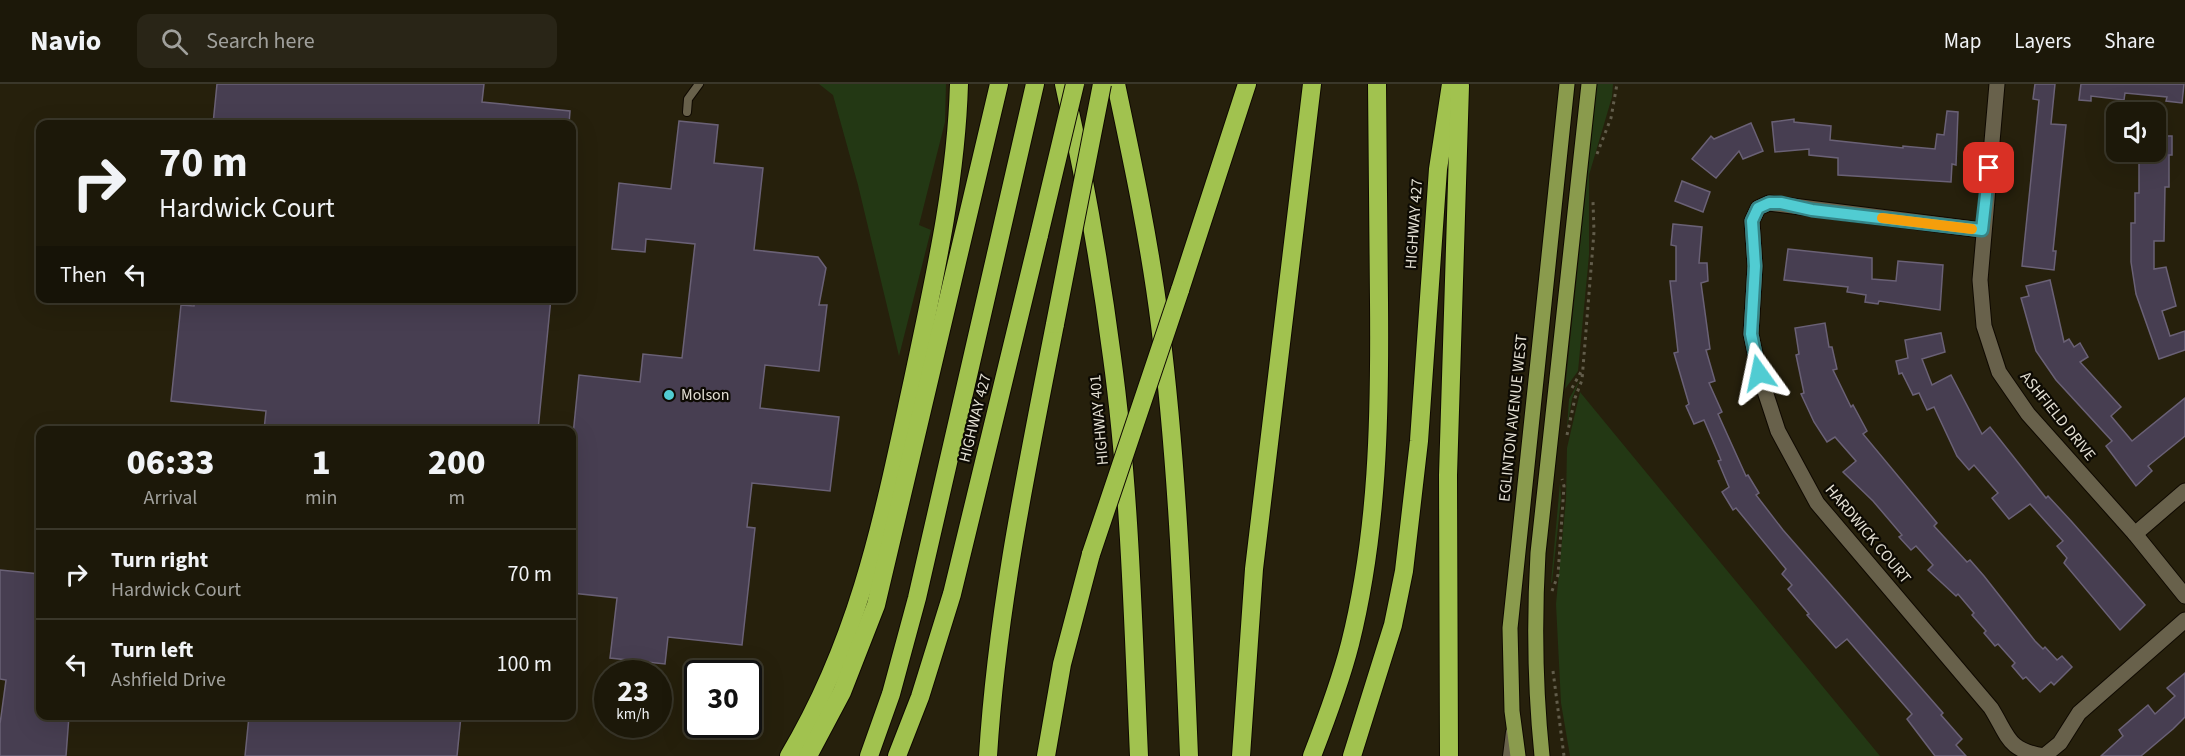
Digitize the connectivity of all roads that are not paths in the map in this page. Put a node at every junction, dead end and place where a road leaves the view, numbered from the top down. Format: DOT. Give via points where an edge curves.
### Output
graph roads {
  1 [pos="699,84"];
  2 [pos="959,84"];
  3 [pos="999,84"];
  4 [pos="1035,84"];
  5 [pos="1064,84"];
  6 [pos="1075,84"];
  7 [pos="1102,84"];
  8 [pos="1116,84"];
  9 [pos="1247,84"];
  10 [pos="1312,84"];
  11 [pos="1377,84"];
  12 [pos="1451,84"];
  13 [pos="1460,84"];
  14 [pos="1567,84"];
  15 [pos="1589,84"];
  16 [pos="1997,84"];
  17 [pos="687,112"];
  18 [pos="1982,230"];
  19 [pos="2185,491"];
  20 [pos="2135,534"];
  21 [pos="2185,596"];
  22 [pos="2185,620"];
  23 [pos="1512,711"];
  24 [pos="789,756"];
  25 [pos="808,756"];
  26 [pos="869,756"];
  27 [pos="897,756"];
  28 [pos="988,756"];
  29 [pos="1046,756"];
  30 [pos="1139,756"];
  31 [pos="1190,756"];
  32 [pos="1241,756"];
  33 [pos="1312,756"];
  34 [pos="1352,756"];
  35 [pos="1449,756"];
  36 [pos="1507,756"];
  37 [pos="1518,756"];
  38 [pos="1542,756"];
  1 -- 17 [label="lane" via="688,99"];
  2 -- 24 [label="highway" via="955,158 938,269 875,547 841,654"];
  3 -- 25 [label="highway" via="876,605 842,692"];
  4 -- 26 [label="highway" via="917,598 891,694"];
  5 -- 30 [label="highway, HIGHWAY 401" via="1089,207 1113,359 1126,501"];
  6 -- 27 [label="highway, HIGHWAY 427, bridge" via="952,594"];
  7 -- 28 [label="highway, bridge" via="1008,579"];
  8 -- 31 [label="highway" via="1160,324 1175,485"];
  9 -- 29 [label="highway, bridge" via="1091,554 1062,664"];
  10 -- 32 [label="highway" via="1254,569"];
  11 -- 33 [label="highway" via="1379,426 1374,498 1350,645"];
  12 -- 34 [label="highway, HIGHWAY 427" via="1438,169 1419,441 1404,571 1394,625"];
  13 -- 35 [label="highway" via="1448,464"];
  14 -- 23 [label="main road, EGLINTON AVENUE WEST" via="1515,569 1510,628"];
  15 -- 38 [label="main road" via="1534,620"];
  16 -- 18 [label="street, ASHFIELD DRIVE"];
  18 -- 20 [label="street, ASHFIELD DRIVE" via="1980,306 1999,372 2028,414"];
  18 -- 22 [label="street, HARDWICK COURT" via="1781,203 1758,208 1752,221 1752,339 1768,403 1794,464 1817,503 1992,708 2006,738 2027,753 2044,756 2060,743 2079,713"];
  19 -- 20 [label="street"];
  20 -- 21 [label="street, ASHFIELD DRIVE"];
  23 -- 36 [label="lane"];
  23 -- 37 [label="main road, EGLINTON AVENUE WEST"];
}
